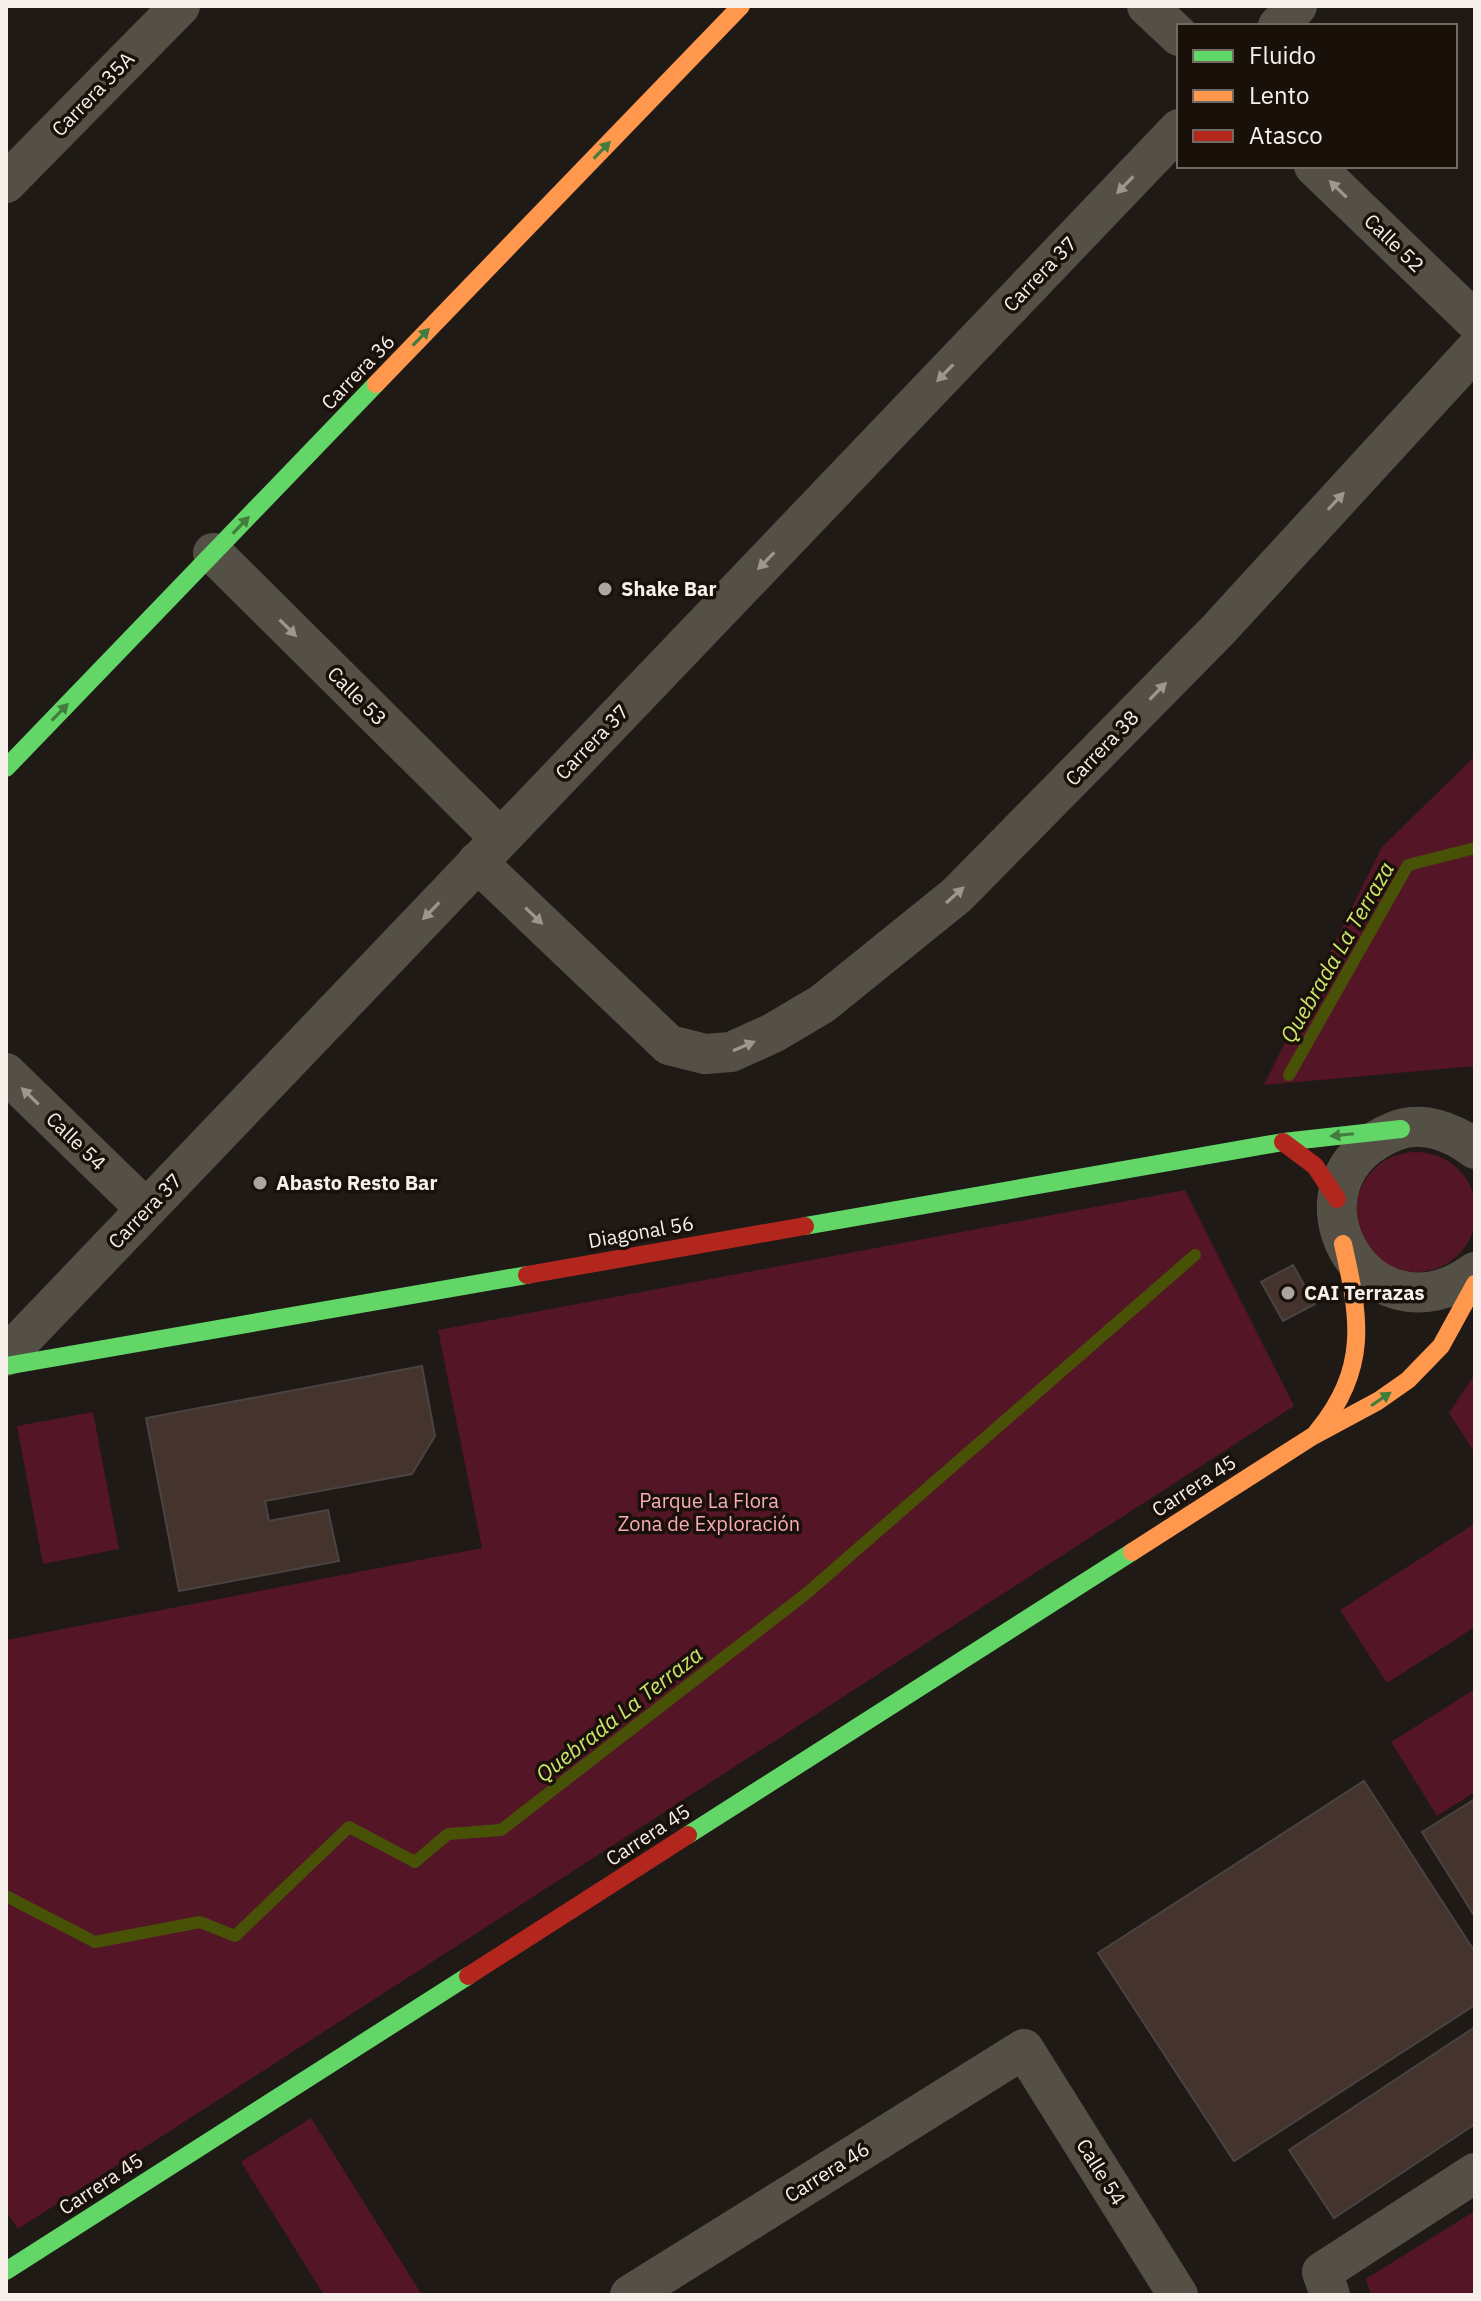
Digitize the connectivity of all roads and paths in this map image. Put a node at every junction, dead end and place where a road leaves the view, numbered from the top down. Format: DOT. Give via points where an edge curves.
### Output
graph roads {
  1 [pos="180,6"];
  2 [pos="741,6"];
  3 [pos="1147,6"];
  4 [pos="1297,6"];
  5 [pos="1280,24"];
  6 [pos="1177,34"];
  7 [pos="1177,131"];
  8 [pos="1316,168"];
  9 [pos="6,183"];
  10 [pos="1475,321"];
  11 [pos="1475,350"];
  12 [pos="213,553"];
  13 [pos="6,768"];
  14 [pos="489,850"];
  15 [pos="669,1045"];
  16 [pos="6,1073"];
  17 [pos="1475,1116"];
  18 [pos="1412,1128"];
  19 [pos="1283,1142"];
  20 [pos="1475,1149"];
  21 [pos="1337,1199"];
  22 [pos="146,1209"];
  23 [pos="1343,1244"];
  24 [pos="1475,1272"];
  25 [pos="1475,1284"];
  26 [pos="6,1356"];
  27 [pos="6,1366"];
  28 [pos="1313,1436"];
  29 [pos="1024,2049"];
  30 [pos="1475,2173"];
  31 [pos="6,2271"];
  32 [pos="1326,2284"];
  33 [pos="630,2295"];
  34 [pos="1178,2295"];
  1 -- 9 [label="street, Carrera 35A"];
  12 -- 2 [label="street, Carrera 36, one-way"];
  3 -- 6 [label="street"];
  4 -- 5 [label="street"];
  7 -- 14 [label="street, Carrera 37, one-way"];
  10 -- 8 [label="street, Calle 52, one-way"];
  15 -- 11 [label="street, Carrera 38, one-way" via="705,1054 731,1052 773,1033 822,1004 957,895 1218,630"];
  13 -- 12 [label="street, Carrera 36, one-way"];
  12 -- 14 [label="street, Calle 53, one-way"];
  14 -- 15 [label="street, Calle 53, one-way"];
  14 -- 22 [label="street, Carrera 37, one-way"];
  22 -- 16 [label="street, Calle 54, one-way"];
  17 -- 18 [label="street"];
  18 -- 19 [label="street, Diagonal 56, one-way"];
  18 -- 20 [label="street" via="1451,1133"];
  18 -- 21 [label="street" via="1379,1137 1361,1151 1345,1173"];
  19 -- 21 [label="street" via="1308,1156"];
  19 -- 27 [label="street, Diagonal 56"];
  21 -- 23 [label="street"];
  22 -- 26 [label="street, Carrera 37"];
  23 -- 24 [label="street" via="1379,1283 1403,1292 1431,1293 1456,1286"];
  23 -- 28 [label="street, Carrera 45" via="1358,1327 1355,1367 1344,1398"];
  28 -- 25 [label="street, Carrera 45, one-way" via="1407,1381 1436,1353"];
  28 -- 31 [label="street, Carrera 45"];
  29 -- 33 [label="street, Carrera 46"];
  29 -- 34 [label="street, Calle 54"];
  30 -- 32 [label="street"];
}
